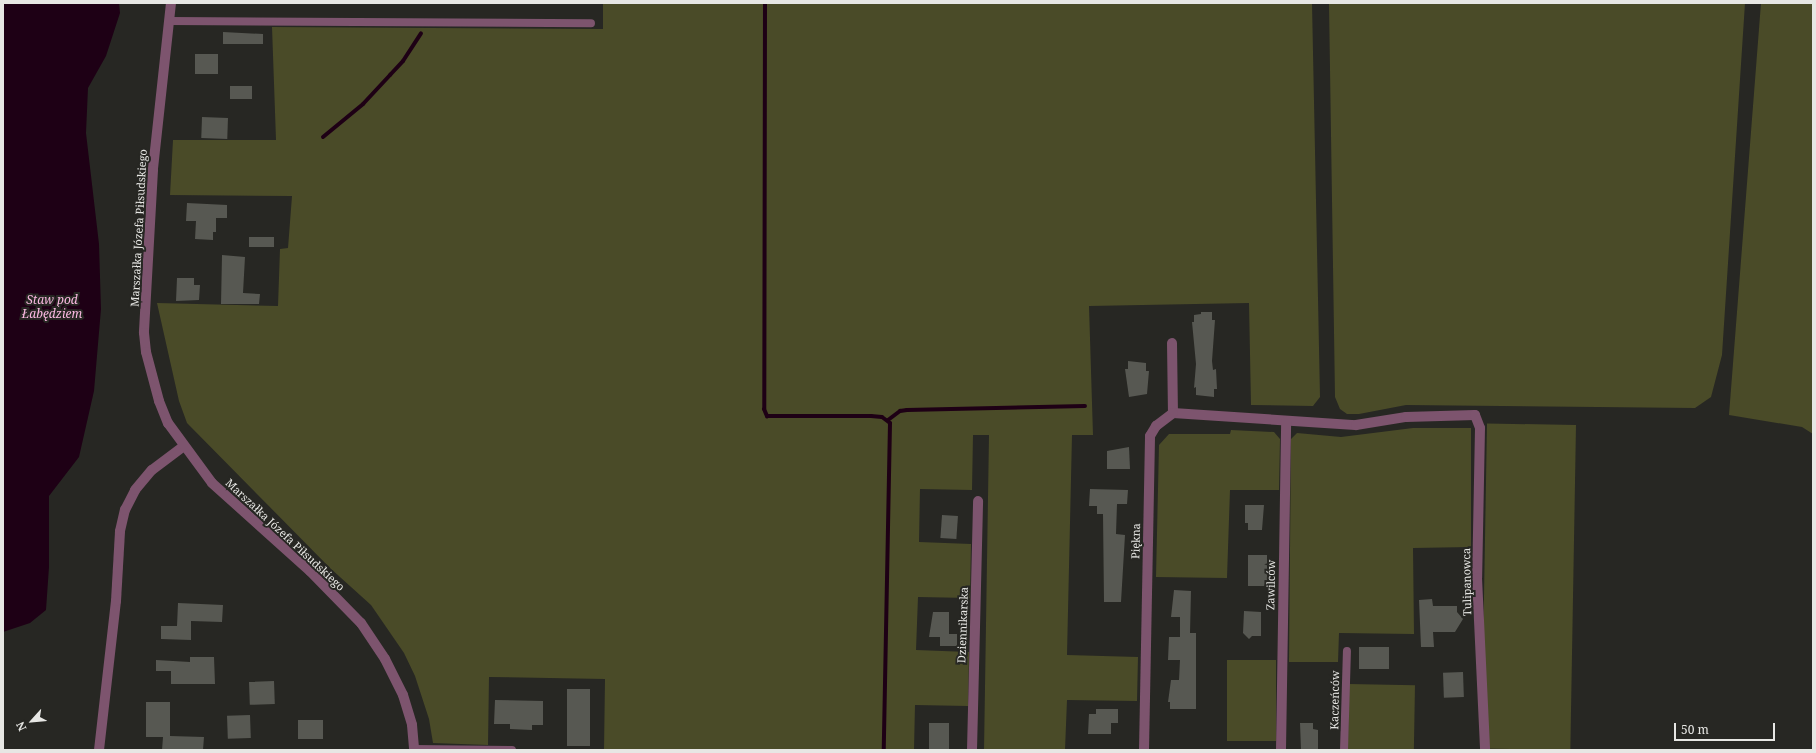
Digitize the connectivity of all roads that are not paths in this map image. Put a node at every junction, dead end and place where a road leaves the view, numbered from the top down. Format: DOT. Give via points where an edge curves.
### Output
graph roads {
  1 [pos="171,3"];
  2 [pos="169,21"];
  3 [pos="591,23"];
  4 [pos="1172,343"];
  5 [pos="1173,413"];
  6 [pos="1286,421"];
  7 [pos="184,446"];
  8 [pos="978,501"];
  9 [pos="1347,651"];
  10 [pos="414,749"];
  11 [pos="99,750"];
  12 [pos="512,750"];
  13 [pos="972,750"];
  14 [pos="1144,750"];
  15 [pos="1281,750"];
  16 [pos="1344,750"];
  17 [pos="1485,750"];
  1 -- 2 [label="street, Marszałka Józefa Piłsudskiego"];
  2 -- 3 [label="lane"];
  2 -- 7 [label="street, Marszałka Józefa Piłsudskiego" via="153,170 144,333 146,352 159,401 168,423"];
  4 -- 5 [label="street"];
  5 -- 6 [label="street"];
  5 -- 14 [label="street, Piękna" via="1160,422 1150,436"];
  6 -- 15 [label="street, Zawilców"];
  6 -- 17 [label="street, Tulipanowca" via="1356,425 1406,417 1475,415 1480,428 1477,578"];
  7 -- 10 [label="street, Marszałka Józefa Piłsudskiego" via="212,483 310,571 361,623 385,659 403,695 412,725"];
  7 -- 11 [label="street" via="152,470 134,490 125,510 120,531 116,601"];
  8 -- 13 [label="street, Dziennikarska"];
  9 -- 16 [label="lane, Kaczeńców"];
  10 -- 12 [label="lane"];
}
